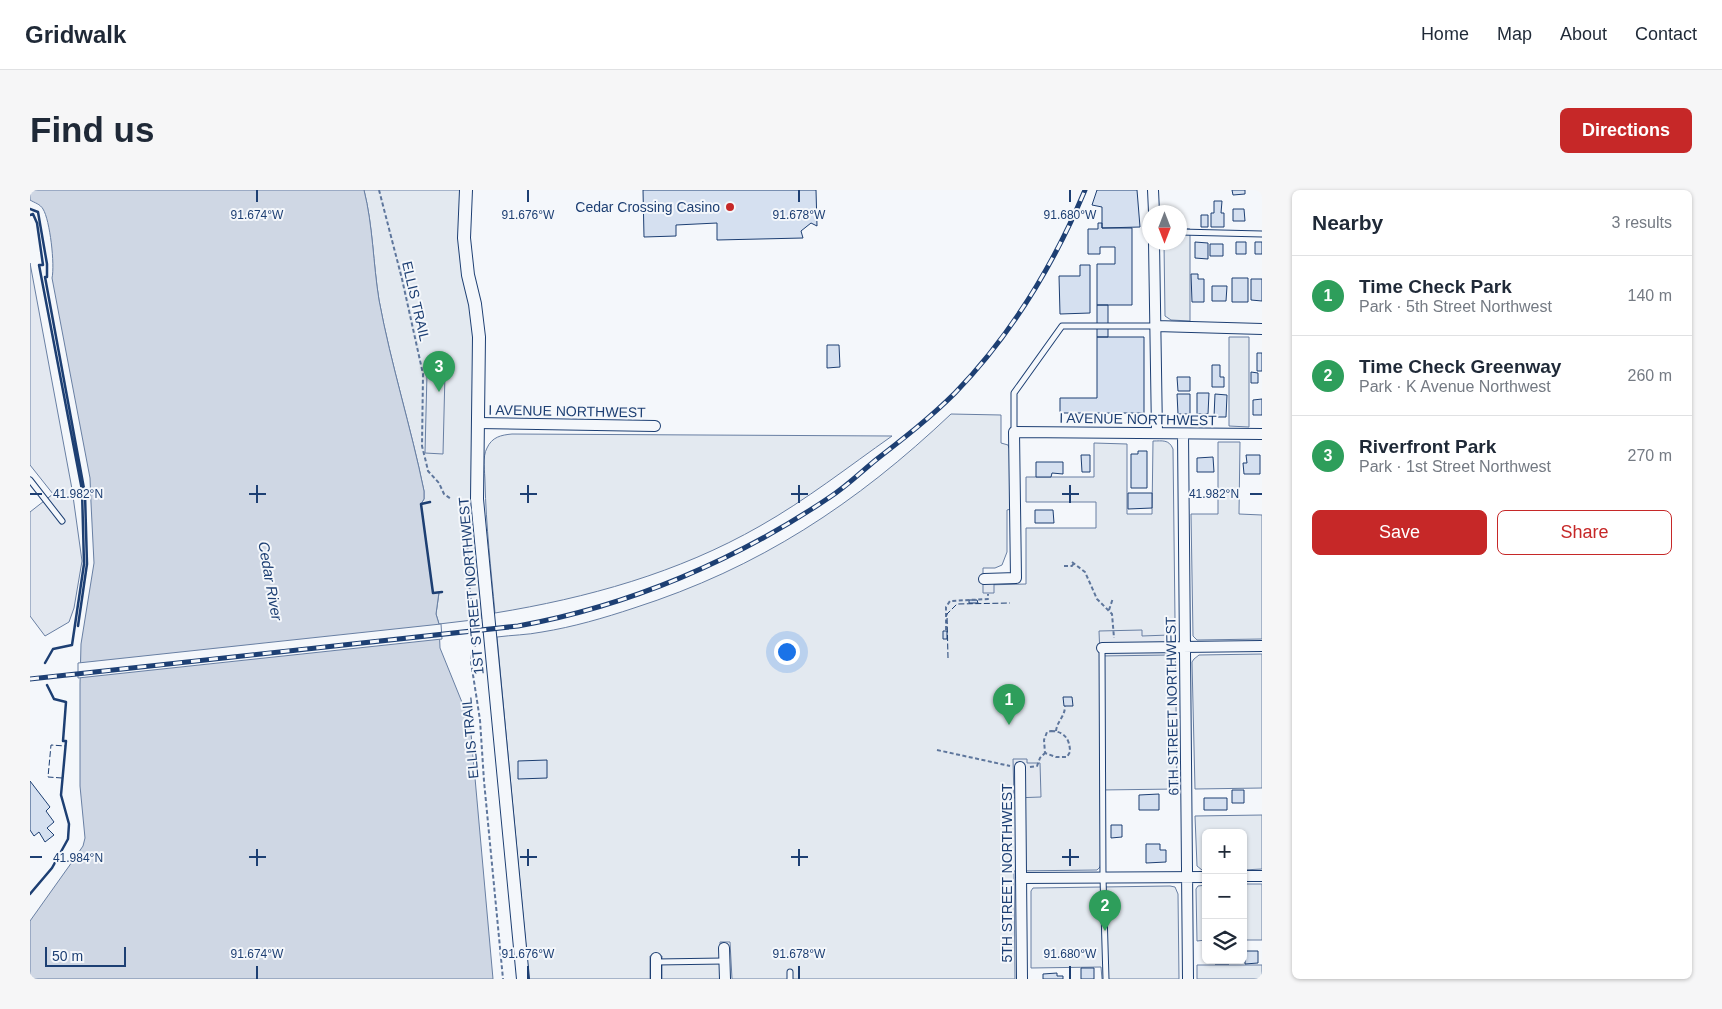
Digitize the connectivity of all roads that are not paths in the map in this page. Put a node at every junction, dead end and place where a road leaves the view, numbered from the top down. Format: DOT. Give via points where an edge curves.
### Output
graph roads {
  1 [pos="466,190"];
  2 [pos="1153,190"];
  3 [pos="1154,205"];
  4 [pos="1187,232"];
  5 [pos="1262,234"];
  6 [pos="1154,250"];
  7 [pos="1156,326"];
  8 [pos="1262,329"];
  9 [pos="478,423"];
  10 [pos="655,426"];
  11 [pos="1014,432"];
  12 [pos="1157,433"];
  13 [pos="1183,434"];
  14 [pos="1262,434"];
  15 [pos="30,480"];
  16 [pos="62,521"];
  17 [pos="984,579"];
  18 [pos="1262,646"];
  19 [pos="1185,647"];
  20 [pos="1102,648"];
  21 [pos="1020,766"];
  22 [pos="1247,876"];
  23 [pos="1262,876"];
  24 [pos="1187,877"];
  25 [pos="1202,877"];
  26 [pos="1021,878"];
  27 [pos="1103,878"];
  28 [pos="724,948"];
  29 [pos="656,960"];
  30 [pos="725,961"];
  31 [pos="790,972"];
  32 [pos="522,979"];
  33 [pos="656,979"];
  34 [pos="725,979"];
  35 [pos="790,979"];
  36 [pos="1022,979"];
  37 [pos="1106,979"];
  38 [pos="1188,979"];
  1 -- 9 [label="street, 1ST STREET NORTHWEST" via="464,238 479,337"];
  2 -- 3 [label="street"];
  4 -- 5 [label="lane"];
  6 -- 7 [label="street"];
  7 -- 8 [label="street"];
  7 -- 11 [label="lane" via="1062,326 1014,393"];
  7 -- 12 [label="street"];
  9 -- 10 [label="street, I AVENUE NORTHWEST"];
  9 -- 32 [label="street, 1ST STREET NORTHWEST" via="477,499"];
  11 -- 12 [label="street, I AVENUE NORTHWEST"];
  11 -- 17 [label="street" via="1016,578"];
  12 -- 13 [label="street, I AVENUE NORTHWEST"];
  13 -- 14 [label="street, I AVENUE NORTHWEST"];
  13 -- 19 [label="street, 6TH STREET NORTHWEST"];
  15 -- 16 [label="lane"];
  18 -- 19 [label="street"];
  19 -- 20 [label="street"];
  19 -- 24 [label="street, 6TH STREET NORTHWEST"];
  20 -- 27 [label="lane"];
  21 -- 26 [label="street, 5TH STREET NORTHWEST"];
  22 -- 23 [label="street"];
  24 -- 25 [label="street"];
  24 -- 27 [label="street"];
  24 -- 38 [label="street, 6TH STREET NORTHWEST"];
  26 -- 27 [label="street"];
  26 -- 36 [label="street, 5TH STREET NORTHWEST"];
  27 -- 37 [label="lane"];
  28 -- 30 [label="street"];
  29 -- 30 [label="lane"];
  29 -- 33 [label="street"];
  30 -- 34 [label="street"];
  31 -- 35 [label="lane"];
}
